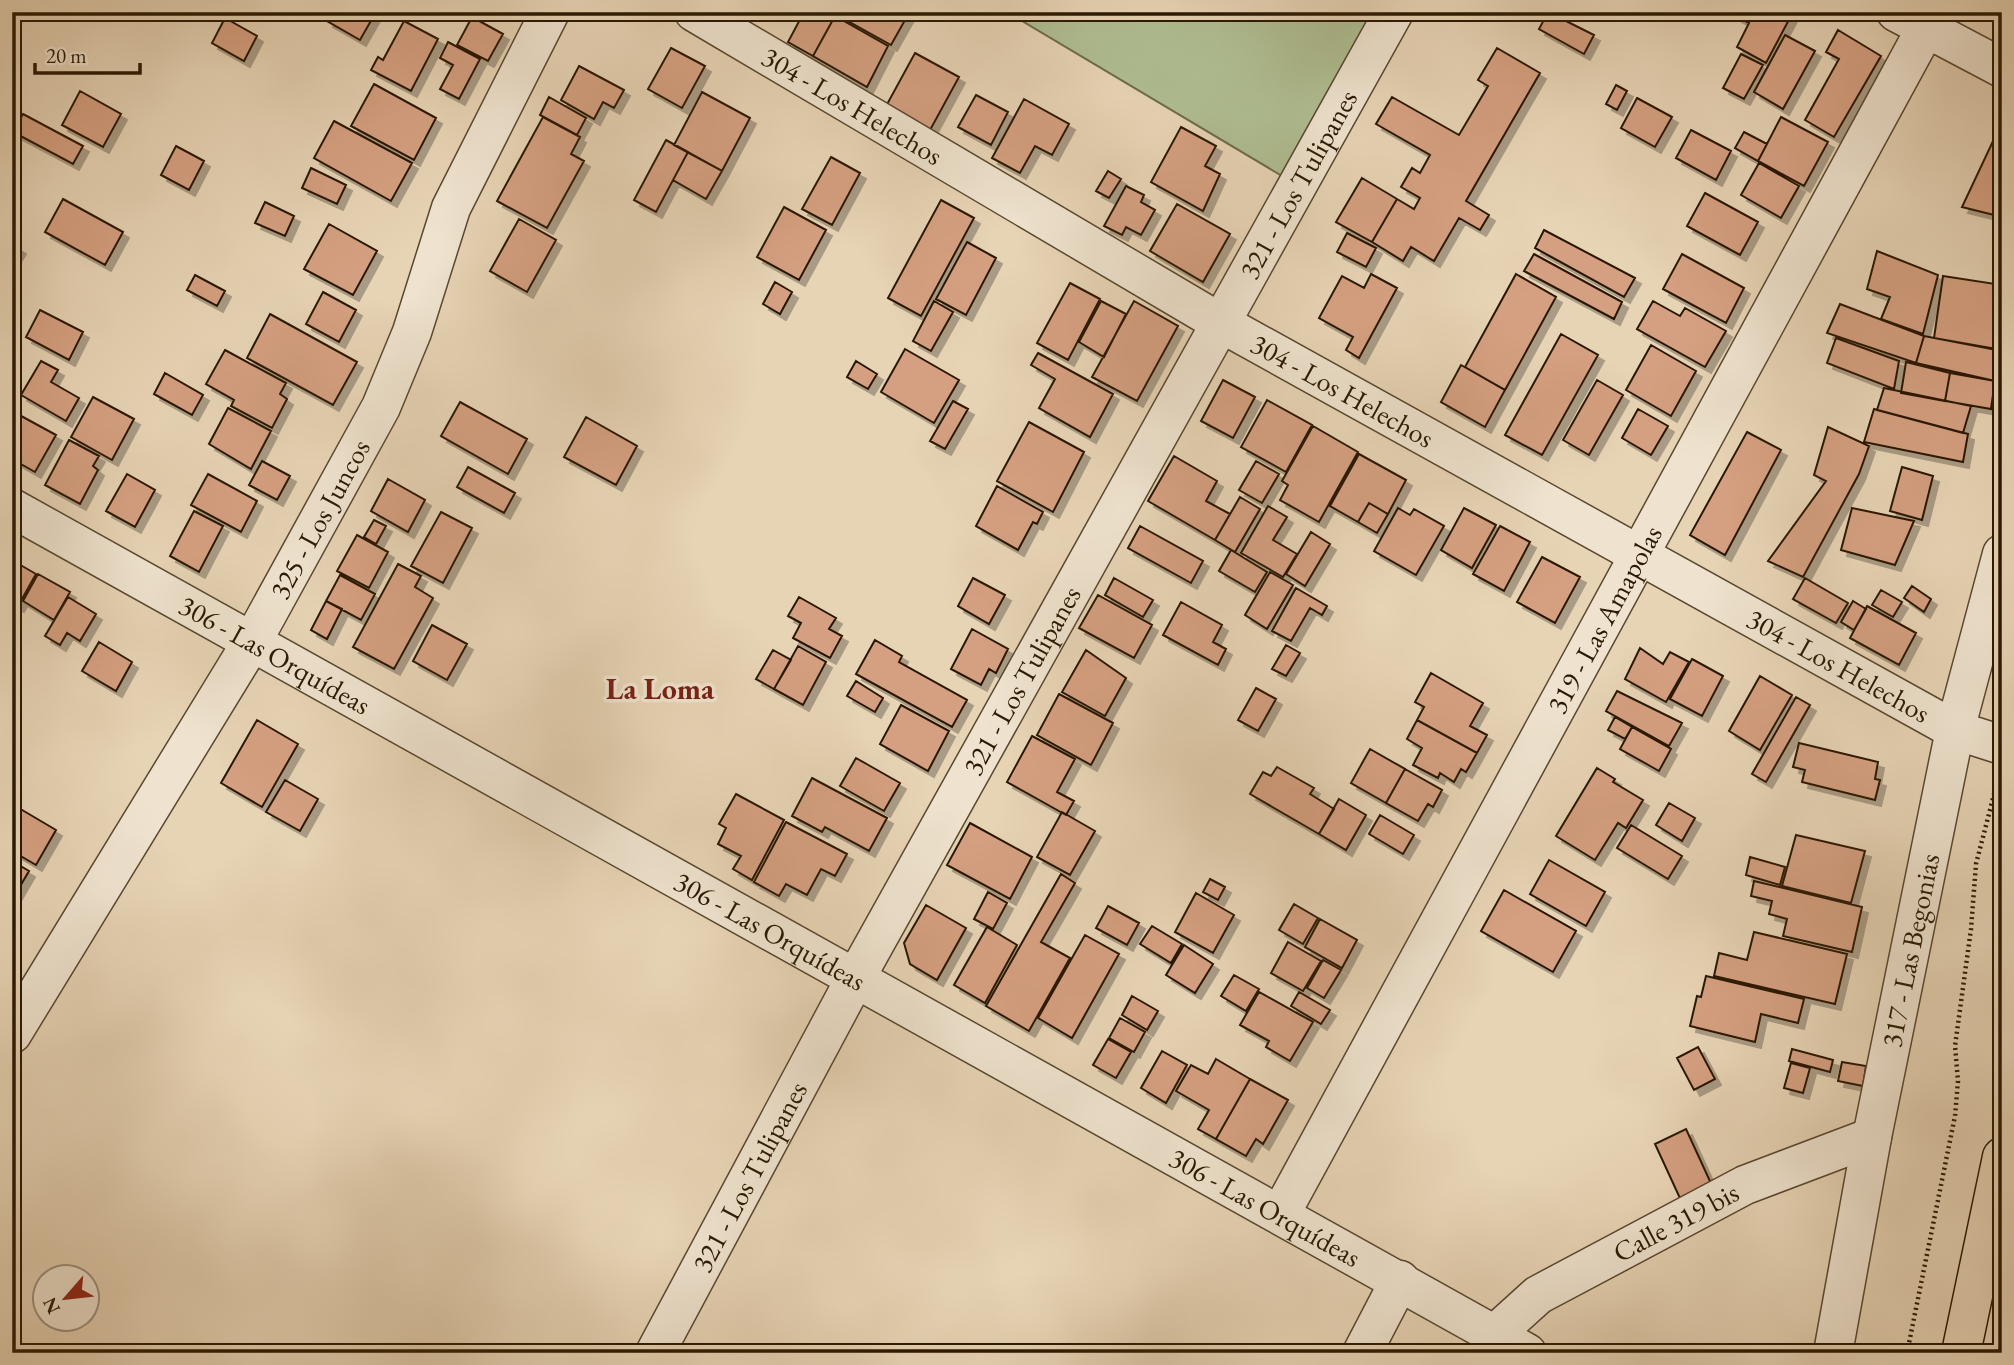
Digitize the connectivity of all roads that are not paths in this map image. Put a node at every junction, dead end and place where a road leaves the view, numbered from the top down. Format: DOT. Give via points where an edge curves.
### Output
graph roads {
  1 [pos="550,12"];
  2 [pos="694,12"];
  3 [pos="1394,12"];
  4 [pos="1911,20"];
  5 [pos="2002,68"];
  6 [pos="1219,322"];
  7 [pos="12,508"];
  8 [pos="2002,554"];
  9 [pos="1641,556"];
  10 [pos="253,640"];
  11 [pos="1955,730"];
  12 [pos="2000,761"];
  13 [pos="855,979"];
  14 [pos="12,1034"];
  15 [pos="1872,1137"];
  16 [pos="2002,1157"];
  17 [pos="1281,1213"];
  18 [pos="1400,1280"];
  19 [pos="1495,1334"];
  20 [pos="655,1353"];
  21 [pos="1363,1353"];
  22 [pos="1527,1353"];
  23 [pos="1833,1353"];
  24 [pos="1961,1353"];
  1 -- 10 [label="street, 325 - Los Juncos" via="451,208 412,332 381,407"];
  2 -- 6 [label="street, 304 - Los Helechos"];
  3 -- 6 [label="street, 321 - Los Tulipanes"];
  4 -- 5 [label="street"];
  4 -- 9 [label="street, 319 - Las Amapolas"];
  6 -- 9 [label="street, 304 - Los Helechos"];
  6 -- 13 [label="street, 321 - Los Tulipanes"];
  7 -- 10 [label="street, 306 - Las Orquídeas"];
  8 -- 11 [label="street, 317 - Las Begonias"];
  9 -- 11 [label="street, 304 - Los Helechos"];
  9 -- 17 [label="street, 319 - Las Amapolas"];
  10 -- 13 [label="street, 306 - Las Orquídeas"];
  10 -- 14 [label="street, 325 - Los Juncos"];
  11 -- 12 [label="street, 304 - Los Helechos"];
  11 -- 15 [label="street, 317 - Las Begonias"];
  13 -- 17 [label="street, 306 - Las Orquídeas"];
  13 -- 20 [label="street, 321 - Los Tulipanes"];
  15 -- 19 [label="street, Calle 319 bis" via="1745,1185 1538,1295"];
  15 -- 23 [label="street, 317 - Las Begonias"];
  16 -- 24 [label="main road"];
  17 -- 18 [label="street, 306 - Las Orquídeas"];
  18 -- 19 [label="street, 306 - Las Orquídeas"];
  18 -- 21 [label="street"];
  19 -- 22 [label="street, 306 - Las Orquídeas"];
}
